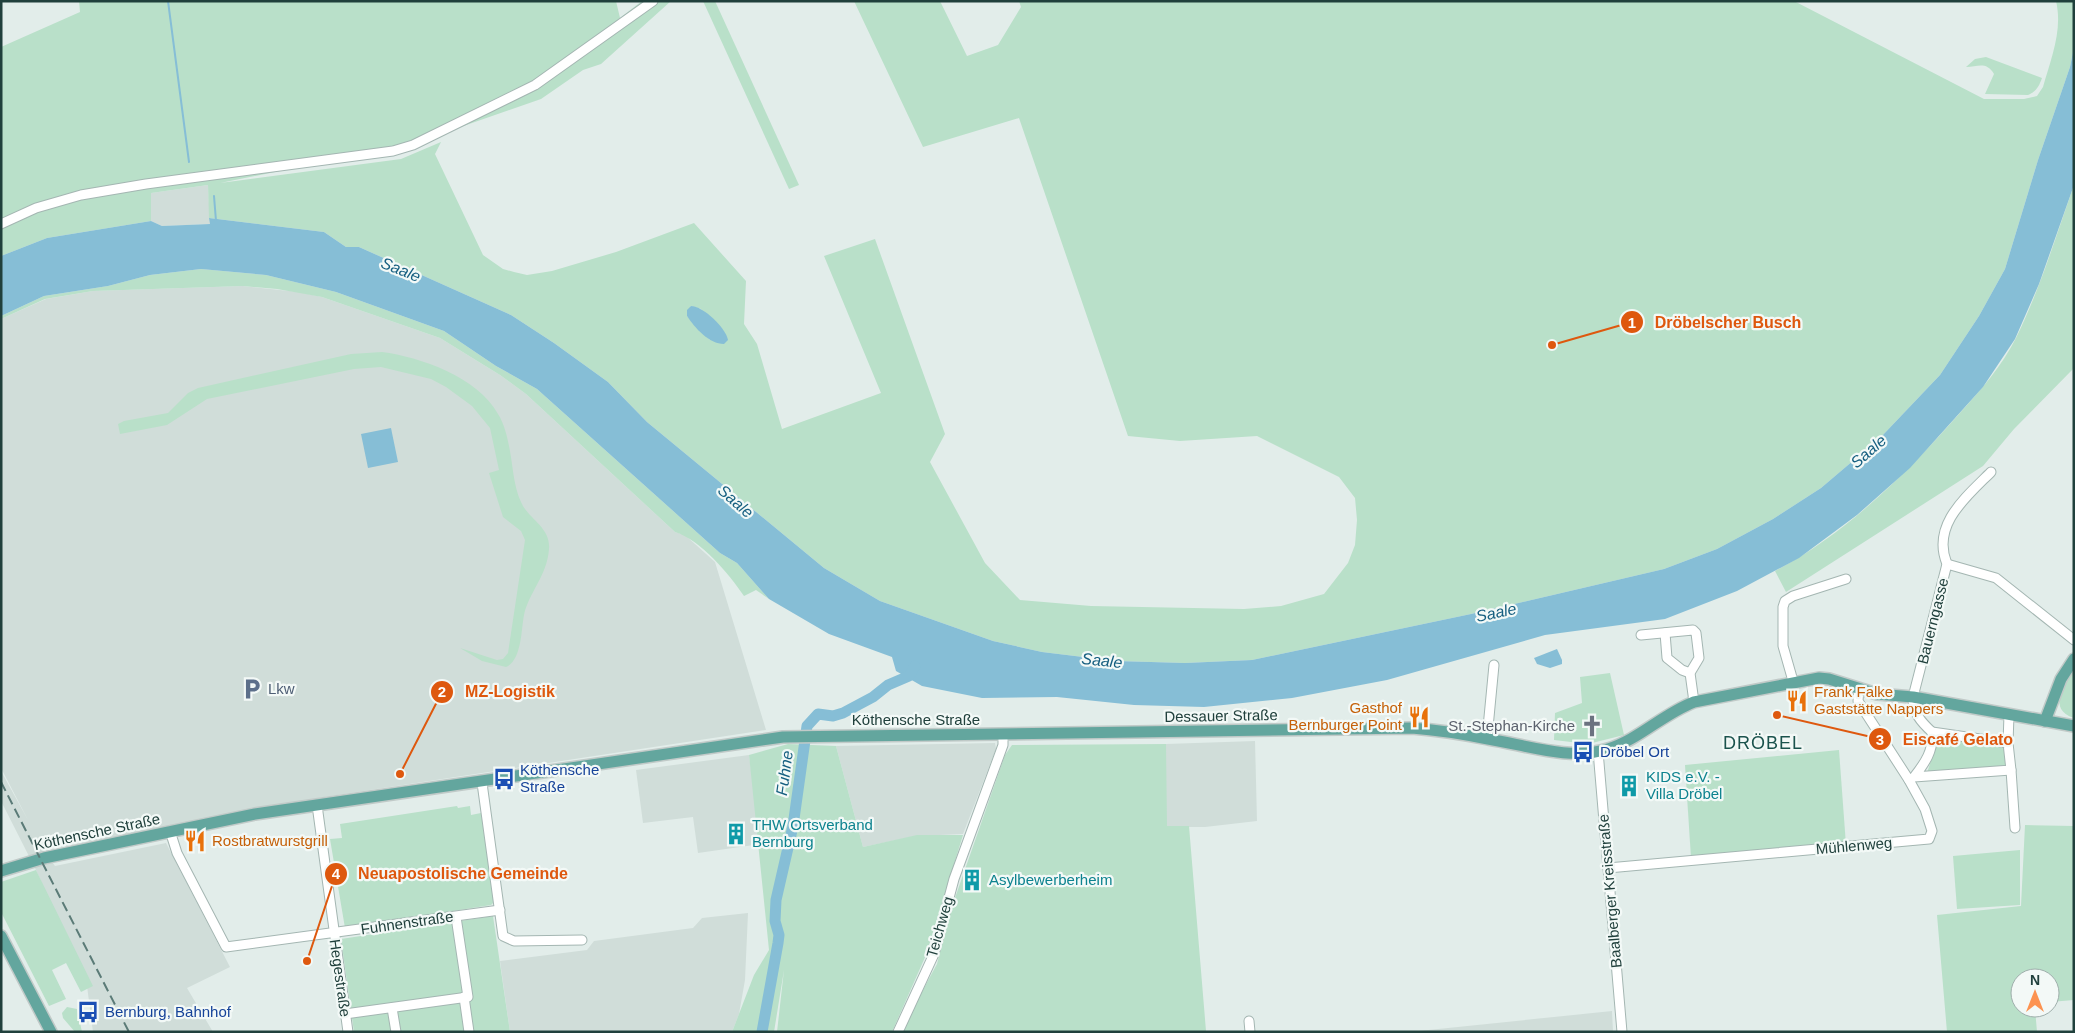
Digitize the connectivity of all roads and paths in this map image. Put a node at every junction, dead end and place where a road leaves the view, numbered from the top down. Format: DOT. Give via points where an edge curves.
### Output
graph roads {
  1 [pos="653,1"];
  2 [pos="1,224"];
  3 [pos="1991,472"];
  4 [pos="1947,564"];
  5 [pos="1846,579"];
  6 [pos="1665,633"];
  7 [pos="1641,635"];
  8 [pos="2074,640"];
  9 [pos="2074,659"];
  10 [pos="1494,665"];
  11 [pos="1690,672"];
  12 [pos="1793,681"];
  13 [pos="1859,689"];
  14 [pos="1913,697"];
  15 [pos="1694,702"];
  16 [pos="2009,714"];
  17 [pos="2045,721"];
  18 [pos="2074,726"];
  19 [pos="1932,732"];
  20 [pos="1003,734"];
  21 [pos="1487,738"];
  22 [pos="2008,743"];
  23 [pos="1598,751"];
  24 [pos="2011,770"];
  25 [pos="1911,778"];
  26 [pos="482,782"];
  27 [pos="317,805"];
  28 [pos="2015,828"];
  29 [pos="170,831"];
  30 [pos="1608,868"];
  31 [pos="1,871"];
  32 [pos="500,910"];
  33 [pos="456,916"];
  34 [pos="334,934"];
  35 [pos="1,936"];
  36 [pos="582,940"];
  37 [pos="464,997"];
  38 [pos="392,1008"];
  39 [pos="345,1014"];
  40 [pos="1249,1021"];
  41 [pos="51,1032"];
  42 [pos="348,1032"];
  43 [pos="396,1032"];
  44 [pos="469,1032"];
  45 [pos="898,1032"];
  46 [pos="1250,1032"];
  47 [pos="1622,1032"];
  1 -- 2 [label="street" via="535,84 413,145 394,151 81,195 36,208"];
  3 -- 4 [label="street, Bauerngasse" via="1955,509 1943,543"];
  4 -- 8 [label="street" via="1996,578"];
  4 -- 14 [label="street, Bauerngasse"];
  5 -- 12 [label="street" via="1785,601 1784,646"];
  6 -- 7 [label="street"];
  6 -- 11 [label="street" via="1667,658"];
  6 -- 11 [label="street" via="1693,630 1698,637 1699,658"];
  9 -- 17 [label="main road" via="2061,680"];
  10 -- 21 [label="street"];
  11 -- 15 [label="street"];
  12 -- 13 [label="main road, Dessauer Straße" via="1829,679"];
  12 -- 15 [label="main road, Dessauer Straße"];
  13 -- 14 [label="main road, Dessauer Straße"];
  13 -- 25 [label="street, Mühlenweg" via="1858,702"];
  14 -- 16 [label="main road, Dessauer Straße"];
  14 -- 19 [label="street" via="1920,721"];
  15 -- 23 [label="main road, Dessauer Straße" via="1675,709 1623,744"];
  16 -- 17 [label="main road, Dessauer Straße"];
  16 -- 22 [label="street"];
  17 -- 18 [label="main road, Dessauer Straße"];
  19 -- 22 [label="street"];
  19 -- 25 [label="street" via="1934,743 1925,763"];
  20 -- 21 [label="main road, Dessauer Straße" via="1412,728"];
  20 -- 26 [label="main road, Köthensche Straße" via="793,736"];
  20 -- 45 [label="street, Teichweg" via="1002,745 949,894 934,954"];
  21 -- 23 [label="main road, Dessauer Straße" via="1555,751"];
  22 -- 24 [label="street"];
  23 -- 30 [label="street, Baalberger Kreisstraße"];
  24 -- 25 [label="street"];
  24 -- 28 [label="street"];
  25 -- 30 [label="street, Mühlenweg" via="1930,820 1932,831 1929,839"];
  26 -- 27 [label="main road, Köthensche Straße"];
  26 -- 32 [label="street"];
  27 -- 29 [label="main road, Köthensche Straße"];
  27 -- 34 [label="street, Hegestraße"];
  29 -- 31 [label="main road, Köthensche Straße" via="44,858"];
  29 -- 34 [label="street, Fuhnenstraße" via="177,853 226,947"];
  30 -- 47 [label="street, Baalberger Kreisstraße"];
  32 -- 33 [label="street, Fuhnenstraße"];
  32 -- 36 [label="street" via="501,932 506,939"];
  33 -- 34 [label="street, Fuhnenstraße"];
  33 -- 37 [label="street" via="468,997"];
  34 -- 39 [label="street, Hegestraße"];
  35 -- 41 [label="main road"];
  37 -- 38 [label="street"];
  37 -- 44 [label="street"];
  38 -- 39 [label="street"];
  38 -- 43 [label="street"];
  39 -- 42 [label="street, Hegestraße"];
  40 -- 46 [label="street"];
}
